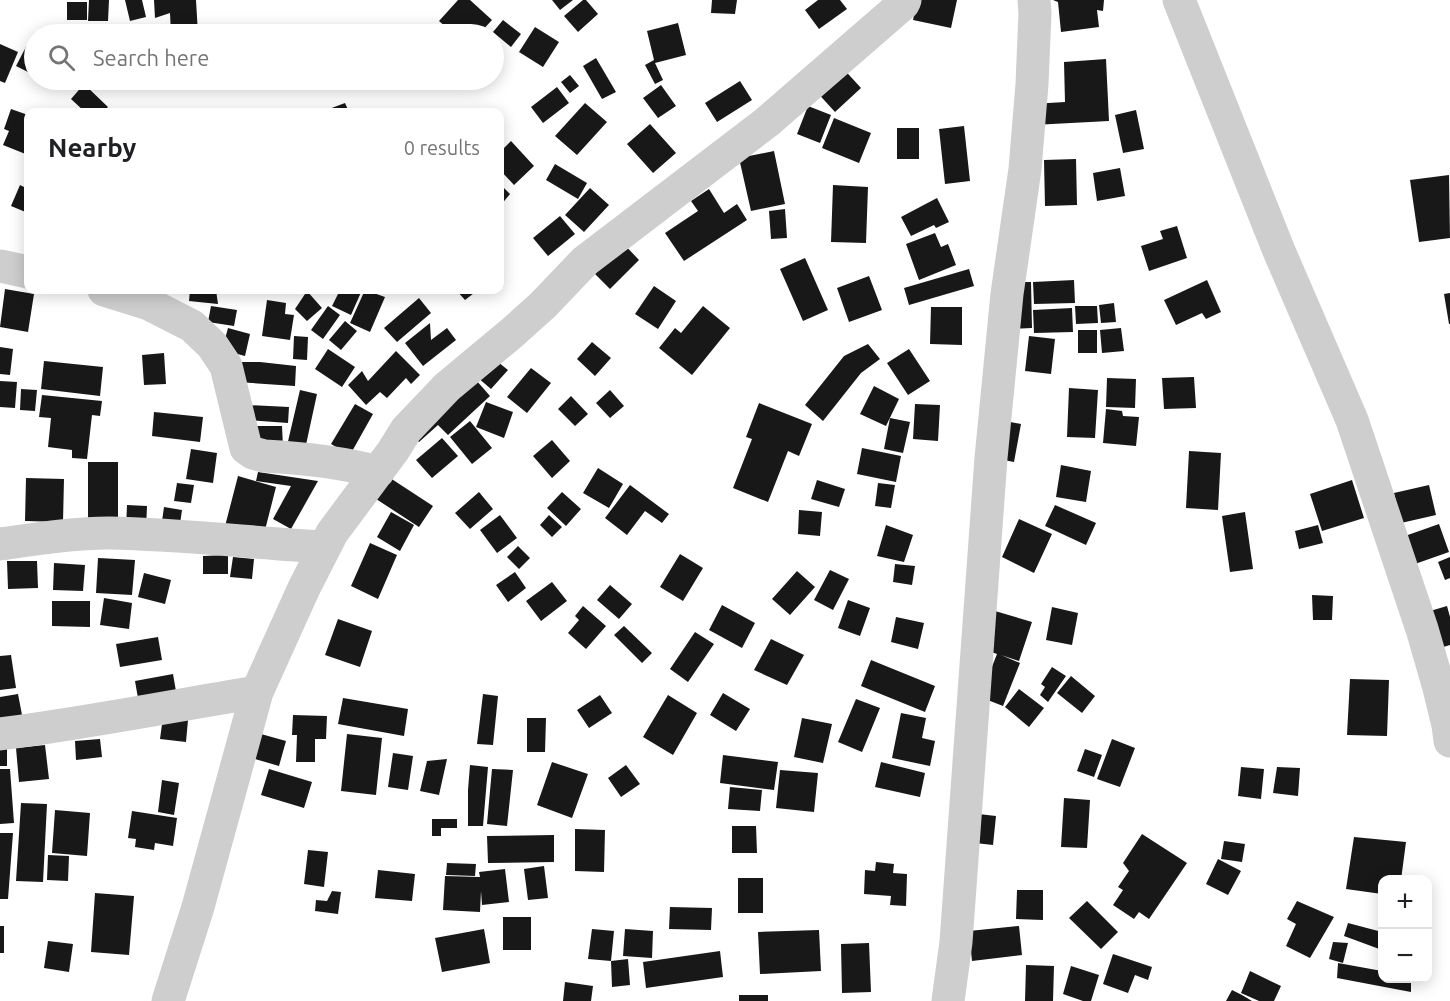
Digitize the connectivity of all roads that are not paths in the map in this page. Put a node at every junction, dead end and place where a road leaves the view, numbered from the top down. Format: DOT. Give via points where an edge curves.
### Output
graph roads {
  1 [pos="905,0"];
  2 [pos="1034,0"];
  3 [pos="1179,0"];
  4 [pos="0,266"];
  5 [pos="24,271"];
  6 [pos="117,294"];
  7 [pos="378,472"];
  8 [pos="0,544"];
  9 [pos="324,548"];
  10 [pos="257,692"];
  11 [pos="1447,704"];
  12 [pos="0,734"];
  13 [pos="1450,741"];
  14 [pos="168,1001"];
  15 [pos="948,1001"];
  1 -- 7 [label="street" via="767,122 585,261 543,305 447,387 414,421"];
  2 -- 15 [label="street" via="1030,116 991,458 956,942"];
  3 -- 11 [label="street" via="1279,251 1352,420"];
  4 -- 5 [label="street"];
  6 -- 7 [label="street" via="149,304 192,326 212,345 226,366 246,448 253,453 354,465"];
  7 -- 9 [label="street"];
  8 -- 9 [label="street" via="109,534"];
  9 -- 10 [label="street"];
  10 -- 12 [label="street"];
  10 -- 14 [label="street"];
  11 -- 13 [label="street"];
}
